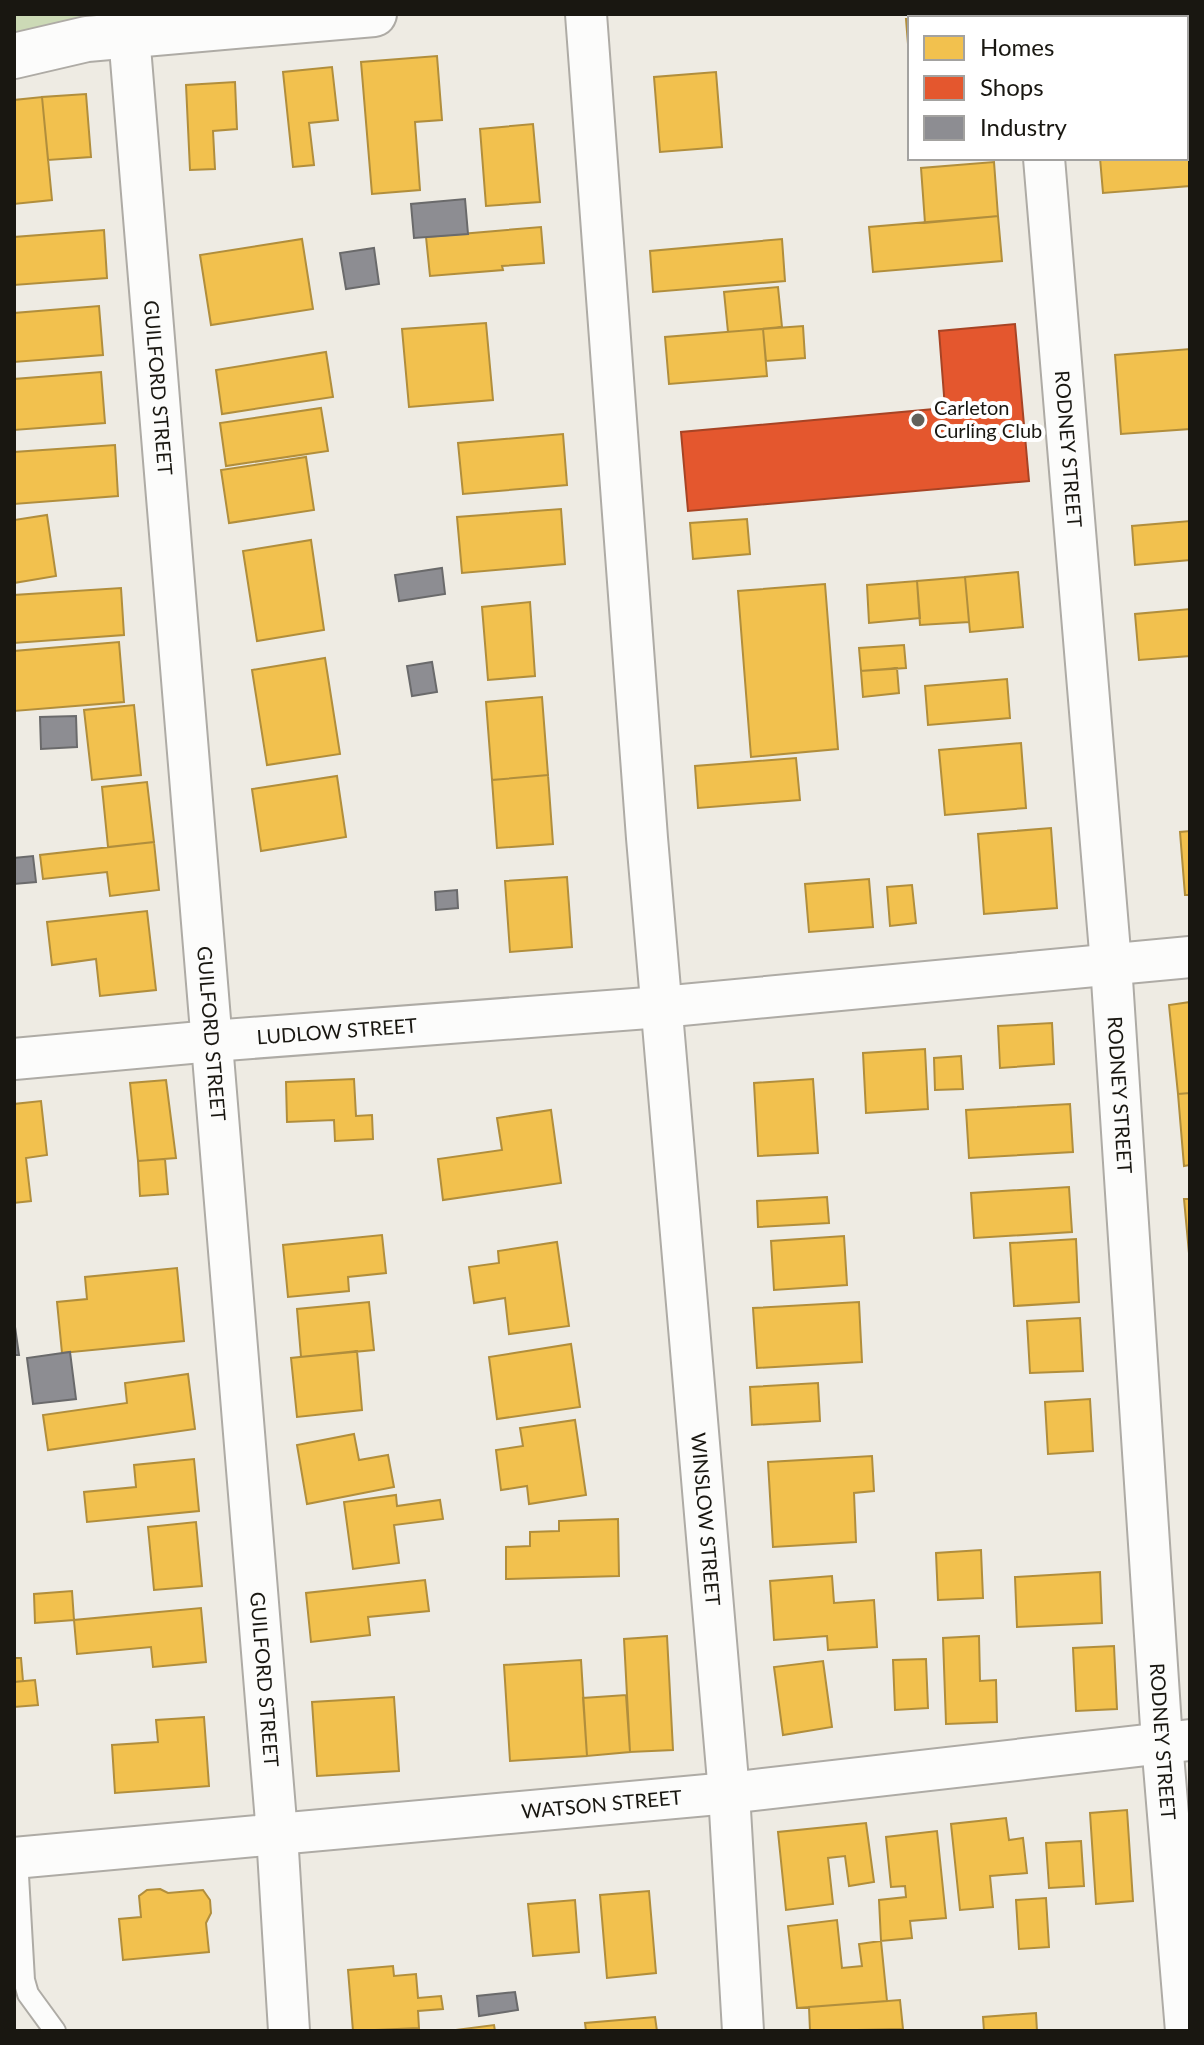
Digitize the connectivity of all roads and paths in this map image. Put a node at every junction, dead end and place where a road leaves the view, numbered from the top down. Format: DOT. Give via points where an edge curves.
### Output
graph roads {
  1 [pos="374,14"];
  2 [pos="586,14"];
  3 [pos="14,32"];
  4 [pos="108,37"];
  5 [pos="14,56"];
  6 [pos="1044,160"];
  7 [pos="1190,957"];
  8 [pos="1111,964"];
  9 [pos="661,1007"];
  10 [pos="212,1041"];
  11 [pos="14,1059"];
  12 [pos="1176,1741"];
  13 [pos="729,1793"];
  14 [pos="277,1834"];
  15 [pos="16,1858"];
  16 [pos="55,2031"];
  17 [pos="289,2031"];
  18 [pos="743,2031"];
  19 [pos="1186,2031"];
  1 -- 4 [label="street"];
  2 -- 9 [label="street, WINSLOW STREET"];
  3 -- 4 [label="street"];
  4 -- 5 [label="street"];
  4 -- 10 [label="street, GUILFORD STREET"];
  6 -- 8 [label="street, RODNEY STREET"];
  7 -- 8 [label="street, LUDLOW STREET"];
  8 -- 9 [label="street, LUDLOW STREET"];
  8 -- 12 [label="street, RODNEY STREET"];
  9 -- 10 [label="street, LUDLOW STREET"];
  9 -- 13 [label="street, WINSLOW STREET"];
  10 -- 11 [label="street, LUDLOW STREET"];
  10 -- 14 [label="street, GUILFORD STREET"];
  12 -- 13 [label="street, WATSON STREET"];
  12 -- 19 [label="street, RODNEY STREET"];
  13 -- 14 [label="street, WATSON STREET"];
  13 -- 18 [label="street, WINSLOW STREET"];
  14 -- 15 [label="street, WATSON STREET"];
  14 -- 17 [label="street, GUILFORD STREET"];
  15 -- 16 [label="lane" via="24,1980"];
}
